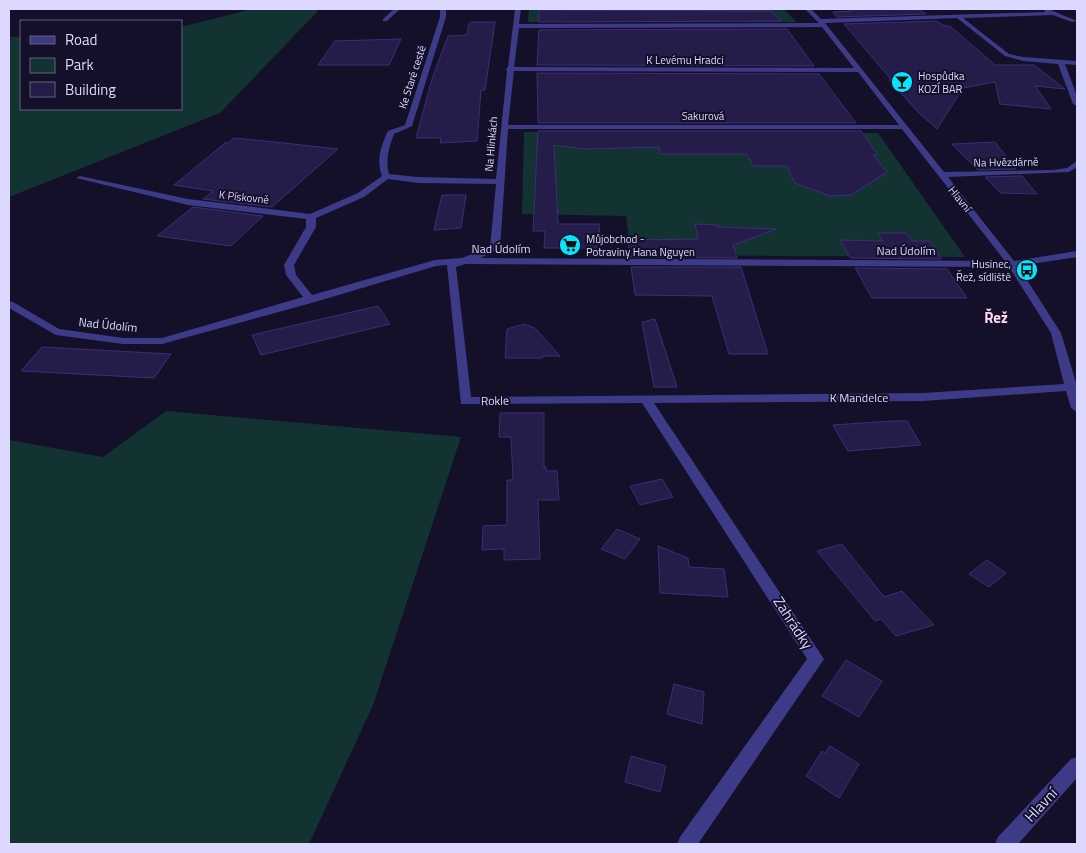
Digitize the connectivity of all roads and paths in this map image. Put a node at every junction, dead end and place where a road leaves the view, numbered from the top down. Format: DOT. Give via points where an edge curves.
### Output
graph roads {
  1 [pos="397,9"];
  2 [pos="443,9"];
  3 [pos="518,9"];
  4 [pos="808,9"];
  5 [pos="1043,9"];
  6 [pos="1052,13"];
  7 [pos="888,14"];
  8 [pos="960,18"];
  9 [pos="385,20"];
  10 [pos="896,20"];
  11 [pos="1074,21"];
  12 [pos="822,23"];
  13 [pos="515,26"];
  14 [pos="1061,62"];
  15 [pos="1077,63"];
  16 [pos="509,69"];
  17 [pos="860,70"];
  18 [pos="1077,104"];
  19 [pos="504,127"];
  20 [pos="903,127"];
  21 [pos="1077,163"];
  22 [pos="1073,171"];
  23 [pos="942,175"];
  24 [pos="386,176"];
  25 [pos="80,178"];
  26 [pos="500,182"];
  27 [pos="311,217"];
  28 [pos="1077,254"];
  29 [pos="465,261"];
  30 [pos="1012,264"];
  31 [pos="312,300"];
  32 [pos="9,304"];
  33 [pos="1072,387"];
  34 [pos="645,399"];
  35 [pos="1077,408"];
  36 [pos="1077,765"];
  37 [pos="687,844"];
  38 [pos="1005,844"];
  1 -- 9 [label="street"];
  2 -- 24 [label="street, Ke Staré cestě" via="444,17 408,126 391,133 389,138 382,164"];
  3 -- 13 [label="street, Na Hlinkách"];
  4 -- 12 [label="street, Hlavní"];
  5 -- 6 [label="street"];
  6 -- 8 [label="street"];
  6 -- 11 [label="street"];
  7 -- 10 [label="street"];
  8 -- 10 [label="street"];
  8 -- 14 [label="street" via="1007,55"];
  10 -- 12 [label="street"];
  12 -- 13 [label="street"];
  12 -- 17 [label="street, Hlavní"];
  13 -- 16 [label="street, Na Hlinkách"];
  14 -- 15 [label="street"];
  14 -- 18 [label="street"];
  16 -- 17 [label="street, K Levému Hradci"];
  16 -- 19 [label="street, Na Hlinkách"];
  17 -- 20 [label="street, Hlavní"];
  19 -- 20 [label="street, Sakurová"];
  19 -- 26 [label="street, Na Hlinkách"];
  20 -- 23 [label="street, Hlavní"];
  21 -- 22 [label="street, Na Hvězdárně"];
  22 -- 23 [label="street, Na Hvězdárně"];
  23 -- 30 [label="street, Hlavní"];
  24 -- 26 [label="street"];
  24 -- 27 [label="street" via="361,195"];
  25 -- 27 [label="street, K Pískovně" via="188,202"];
  26 -- 29 [label="street, Na Hlinkách" via="495,249"];
  27 -- 31 [label="street" via="311,227 289,266 291,274"];
  28 -- 30 [label="street"];
  29 -- 30 [label="street, Nad Údolím"];
  29 -- 31 [label="street, Nad Údolím" via="435,263"];
  29 -- 34 [label="street, Rokle" via="451,266 465,401"];
  30 -- 33 [label="street, Hlavní" via="1056,333"];
  31 -- 32 [label="street, Nad Údolím" via="162,341 123,341 56,332"];
  33 -- 34 [label="street, K Mandelce" via="923,397"];
  33 -- 35 [label="street, Hlavní"];
  34 -- 37 [label="street, Zahrádky" via="816,659"];
  36 -- 38 [label="street, Hlavní"];
}
